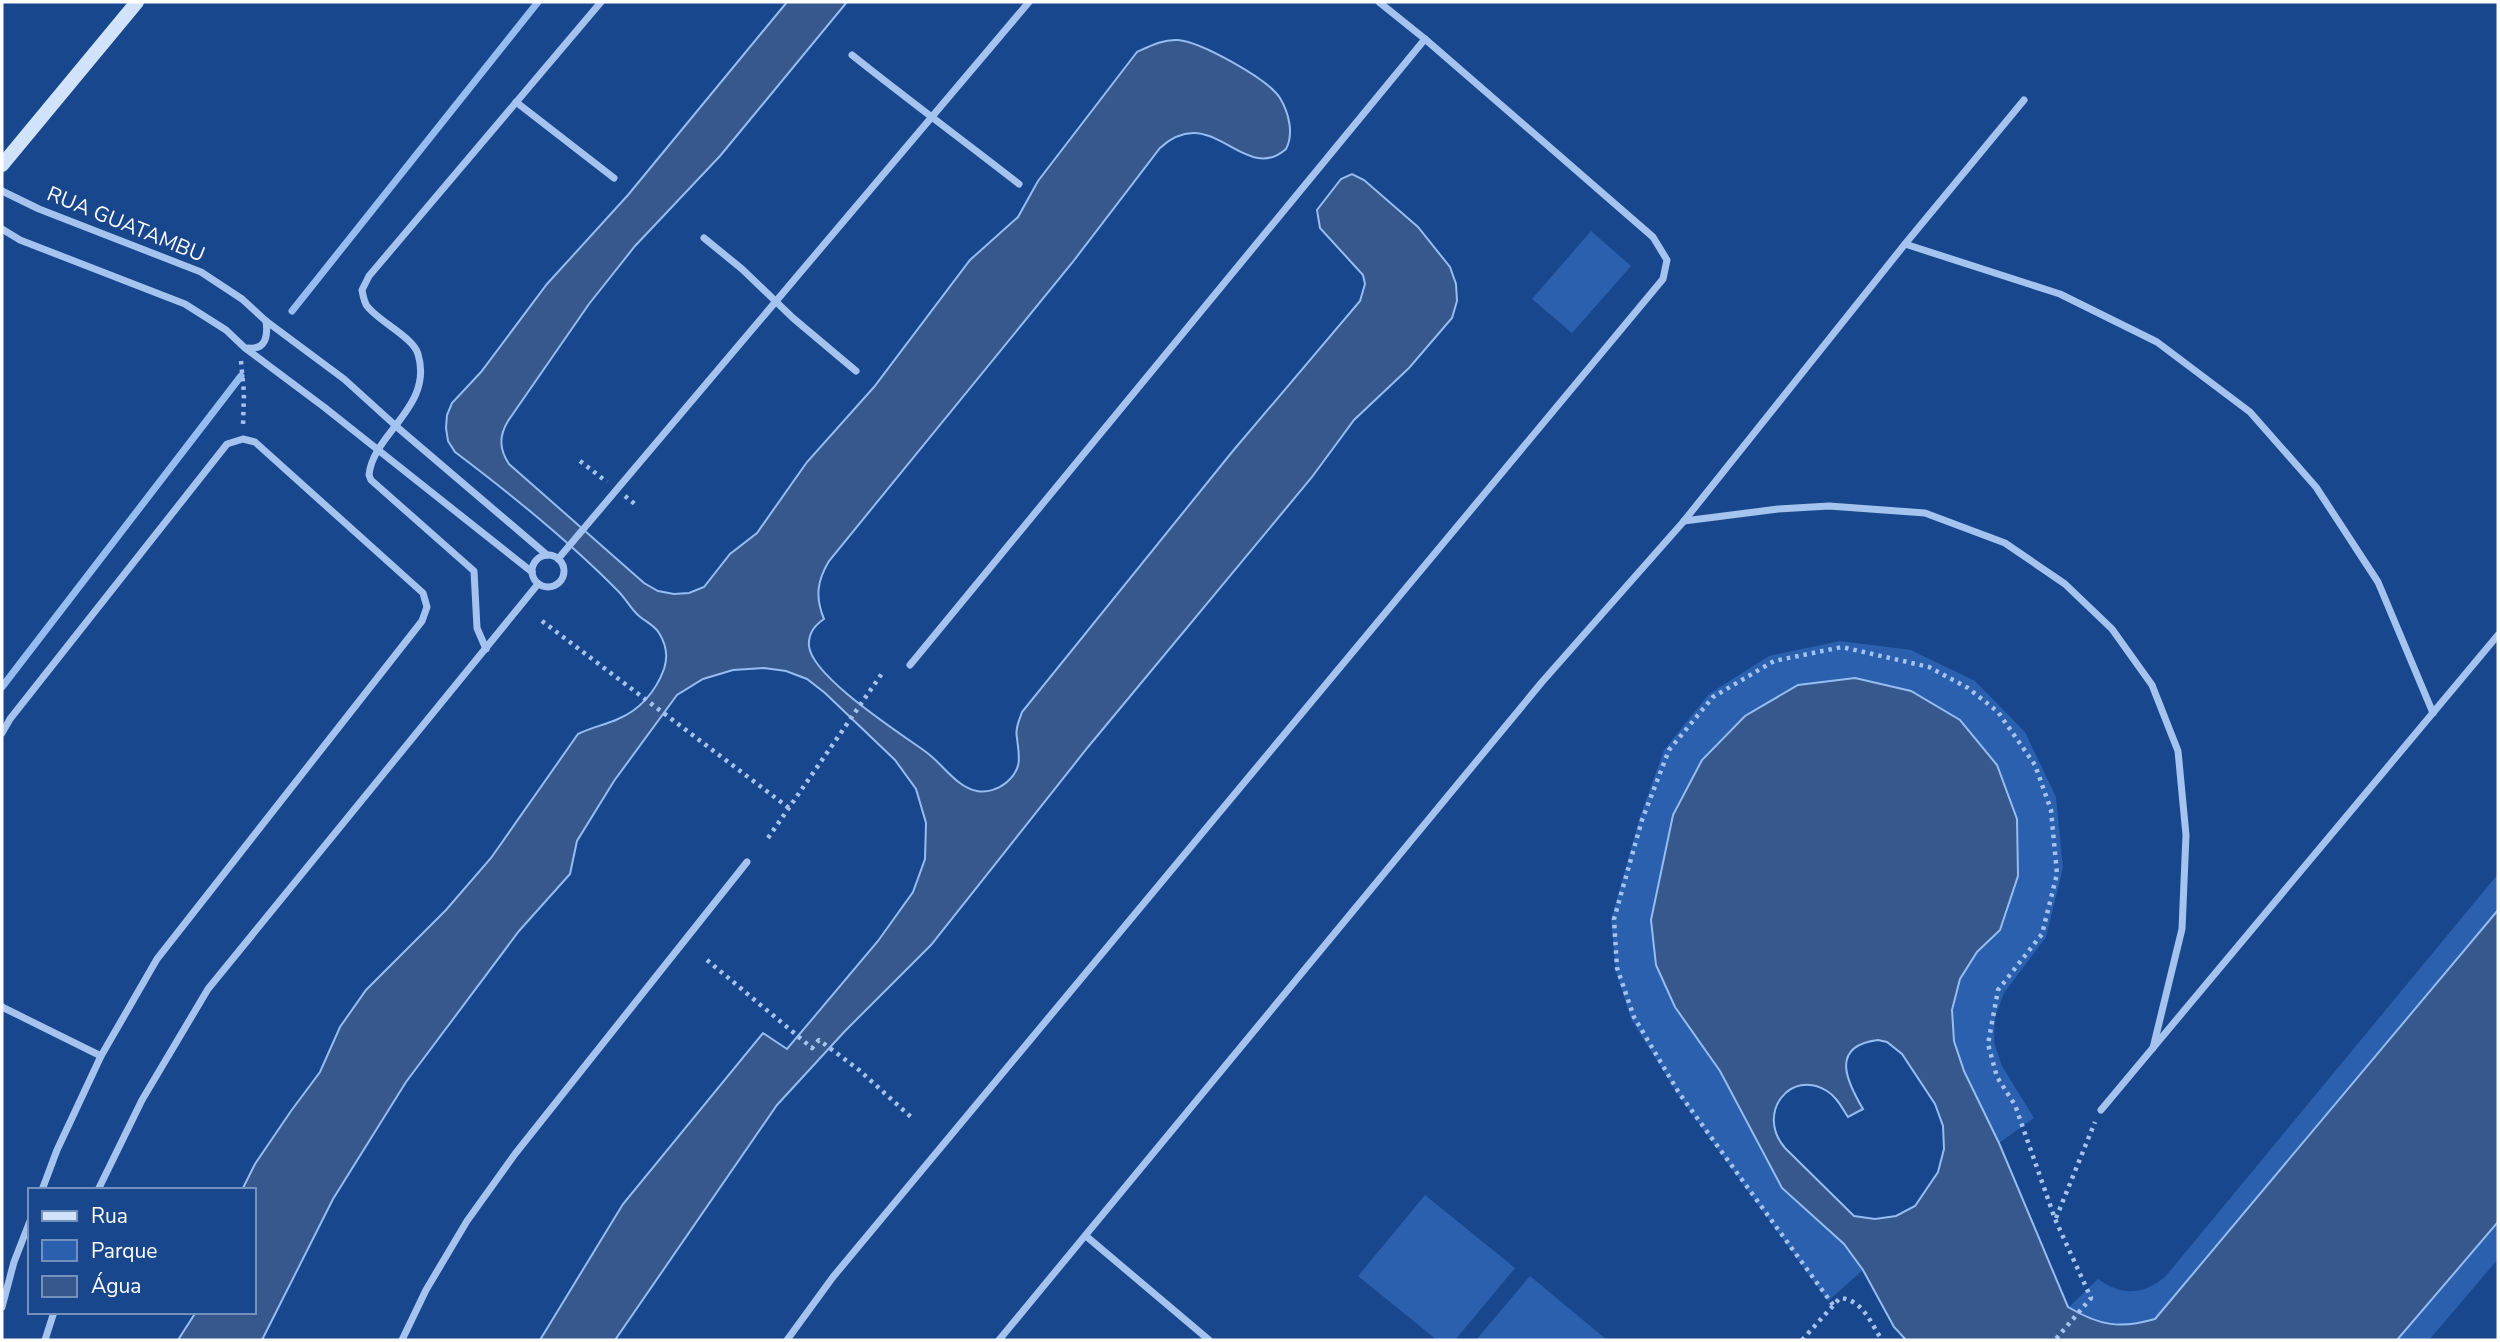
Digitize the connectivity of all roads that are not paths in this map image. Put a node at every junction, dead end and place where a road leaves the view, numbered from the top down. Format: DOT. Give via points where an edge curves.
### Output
graph roads {
  1 [pos="137,2"];
  2 [pos="601,2"];
  3 [pos="1030,2"];
  4 [pos="1379,2"];
  5 [pos="1424,38"];
  6 [pos="852,55"];
  7 [pos="2024,100"];
  8 [pos="516,102"];
  9 [pos="931,118"];
  10 [pos="2,165"];
  11 [pos="614,178"];
  12 [pos="1019,184"];
  13 [pos="2,191"];
  14 [pos="2,229"];
  15 [pos="704,238"];
  16 [pos="1905,244"];
  17 [pos="775,302"];
  18 [pos="266,321"];
  19 [pos="245,348"];
  20 [pos="856,371"];
  21 [pos="397,427"];
  22 [pos="378,450"];
  23 [pos="1684,521"];
  24 [pos="547,555"];
  25 [pos="561,556"];
  26 [pos="532,572"];
  27 [pos="538,584"];
  28 [pos="2498,635"];
  29 [pos="486,649"];
  30 [pos="910,665"];
  31 [pos="2433,713"];
  32 [pos="2,733"];
  33 [pos="747,862"];
  34 [pos="2,1007"];
  35 [pos="2152,1048"];
  36 [pos="101,1056"];
  37 [pos="2101,1110"];
  38 [pos="43,1188"];
  39 [pos="99,1188"];
  40 [pos="28,1226"];
  41 [pos="1086,1236"];
  42 [pos="2,1307"];
  43 [pos="53,1314"];
  44 [pos="45,1340"];
  45 [pos="402,1340"];
  46 [pos="787,1340"];
  47 [pos="999,1340"];
  48 [pos="1209,1340"];
  1 -- 10 [label="street"];
  2 -- 8 [label="street"];
  3 -- 9 [label="street"];
  4 -- 5 [label="street"];
  5 -- 30 [label="street"];
  5 -- 46 [label="street" via="1653,237 1667,260 1663,279 833,1277"];
  6 -- 9 [label="street"];
  7 -- 16 [label="street"];
  8 -- 11 [label="street"];
  8 -- 21 [label="street" via="362,290 367,305 417,350 422,374"];
  9 -- 12 [label="street"];
  9 -- 17 [label="street"];
  13 -- 18 [label="street, RUA GUATAMBU" via="201,272"];
  14 -- 19 [label="street" via="185,304"];
  15 -- 17 [label="street"];
  16 -- 23 [label="street"];
  16 -- 31 [label="street" via="2060,294 2157,342 2250,412 2316,487 2378,582"];
  17 -- 20 [label="street"];
  17 -- 25 [label="street"];
  18 -- 19 [label="street" via="264,344"];
  18 -- 21 [label="street, RUA GUATAMBU" via="344,379"];
  19 -- 22 [label="street"];
  21 -- 22 [label="street"];
  21 -- 24 [label="street, RUA GUATAMBU"];
  22 -- 26 [label="street"];
  22 -- 29 [label="street" via="371,480 474,572 477,628"];
  23 -- 35 [label="street" via="1829,506 1925,513 2005,543 2064,584 2112,629 2151,685 2178,751 2186,835 2182,929"];
  23 -- 41 [label="street" via="1542,682"];
  24 -- 25 [label="street"];
  24 -- 26 [label="street" via="538,559"];
  25 -- 27 [label="street" via="564,568 559,583 549,587"];
  26 -- 27 [label="street"];
  27 -- 29 [label="street"];
  28 -- 31 [label="street"];
  29 -- 39 [label="street" via="208,989 142,1100"];
  31 -- 35 [label="street"];
  32 -- 36 [label="street" via="227,444 243,439 255,442 423,593 427,607 422,621 157,959"];
  33 -- 45 [label="street" via="514,1154 467,1221"];
  34 -- 36 [label="street"];
  35 -- 37 [label="street"];
  36 -- 38 [label="street"];
  40 -- 42 [label="street"];
  41 -- 47 [label="street"];
  41 -- 48 [label="street"];
  43 -- 44 [label="street"];
}
